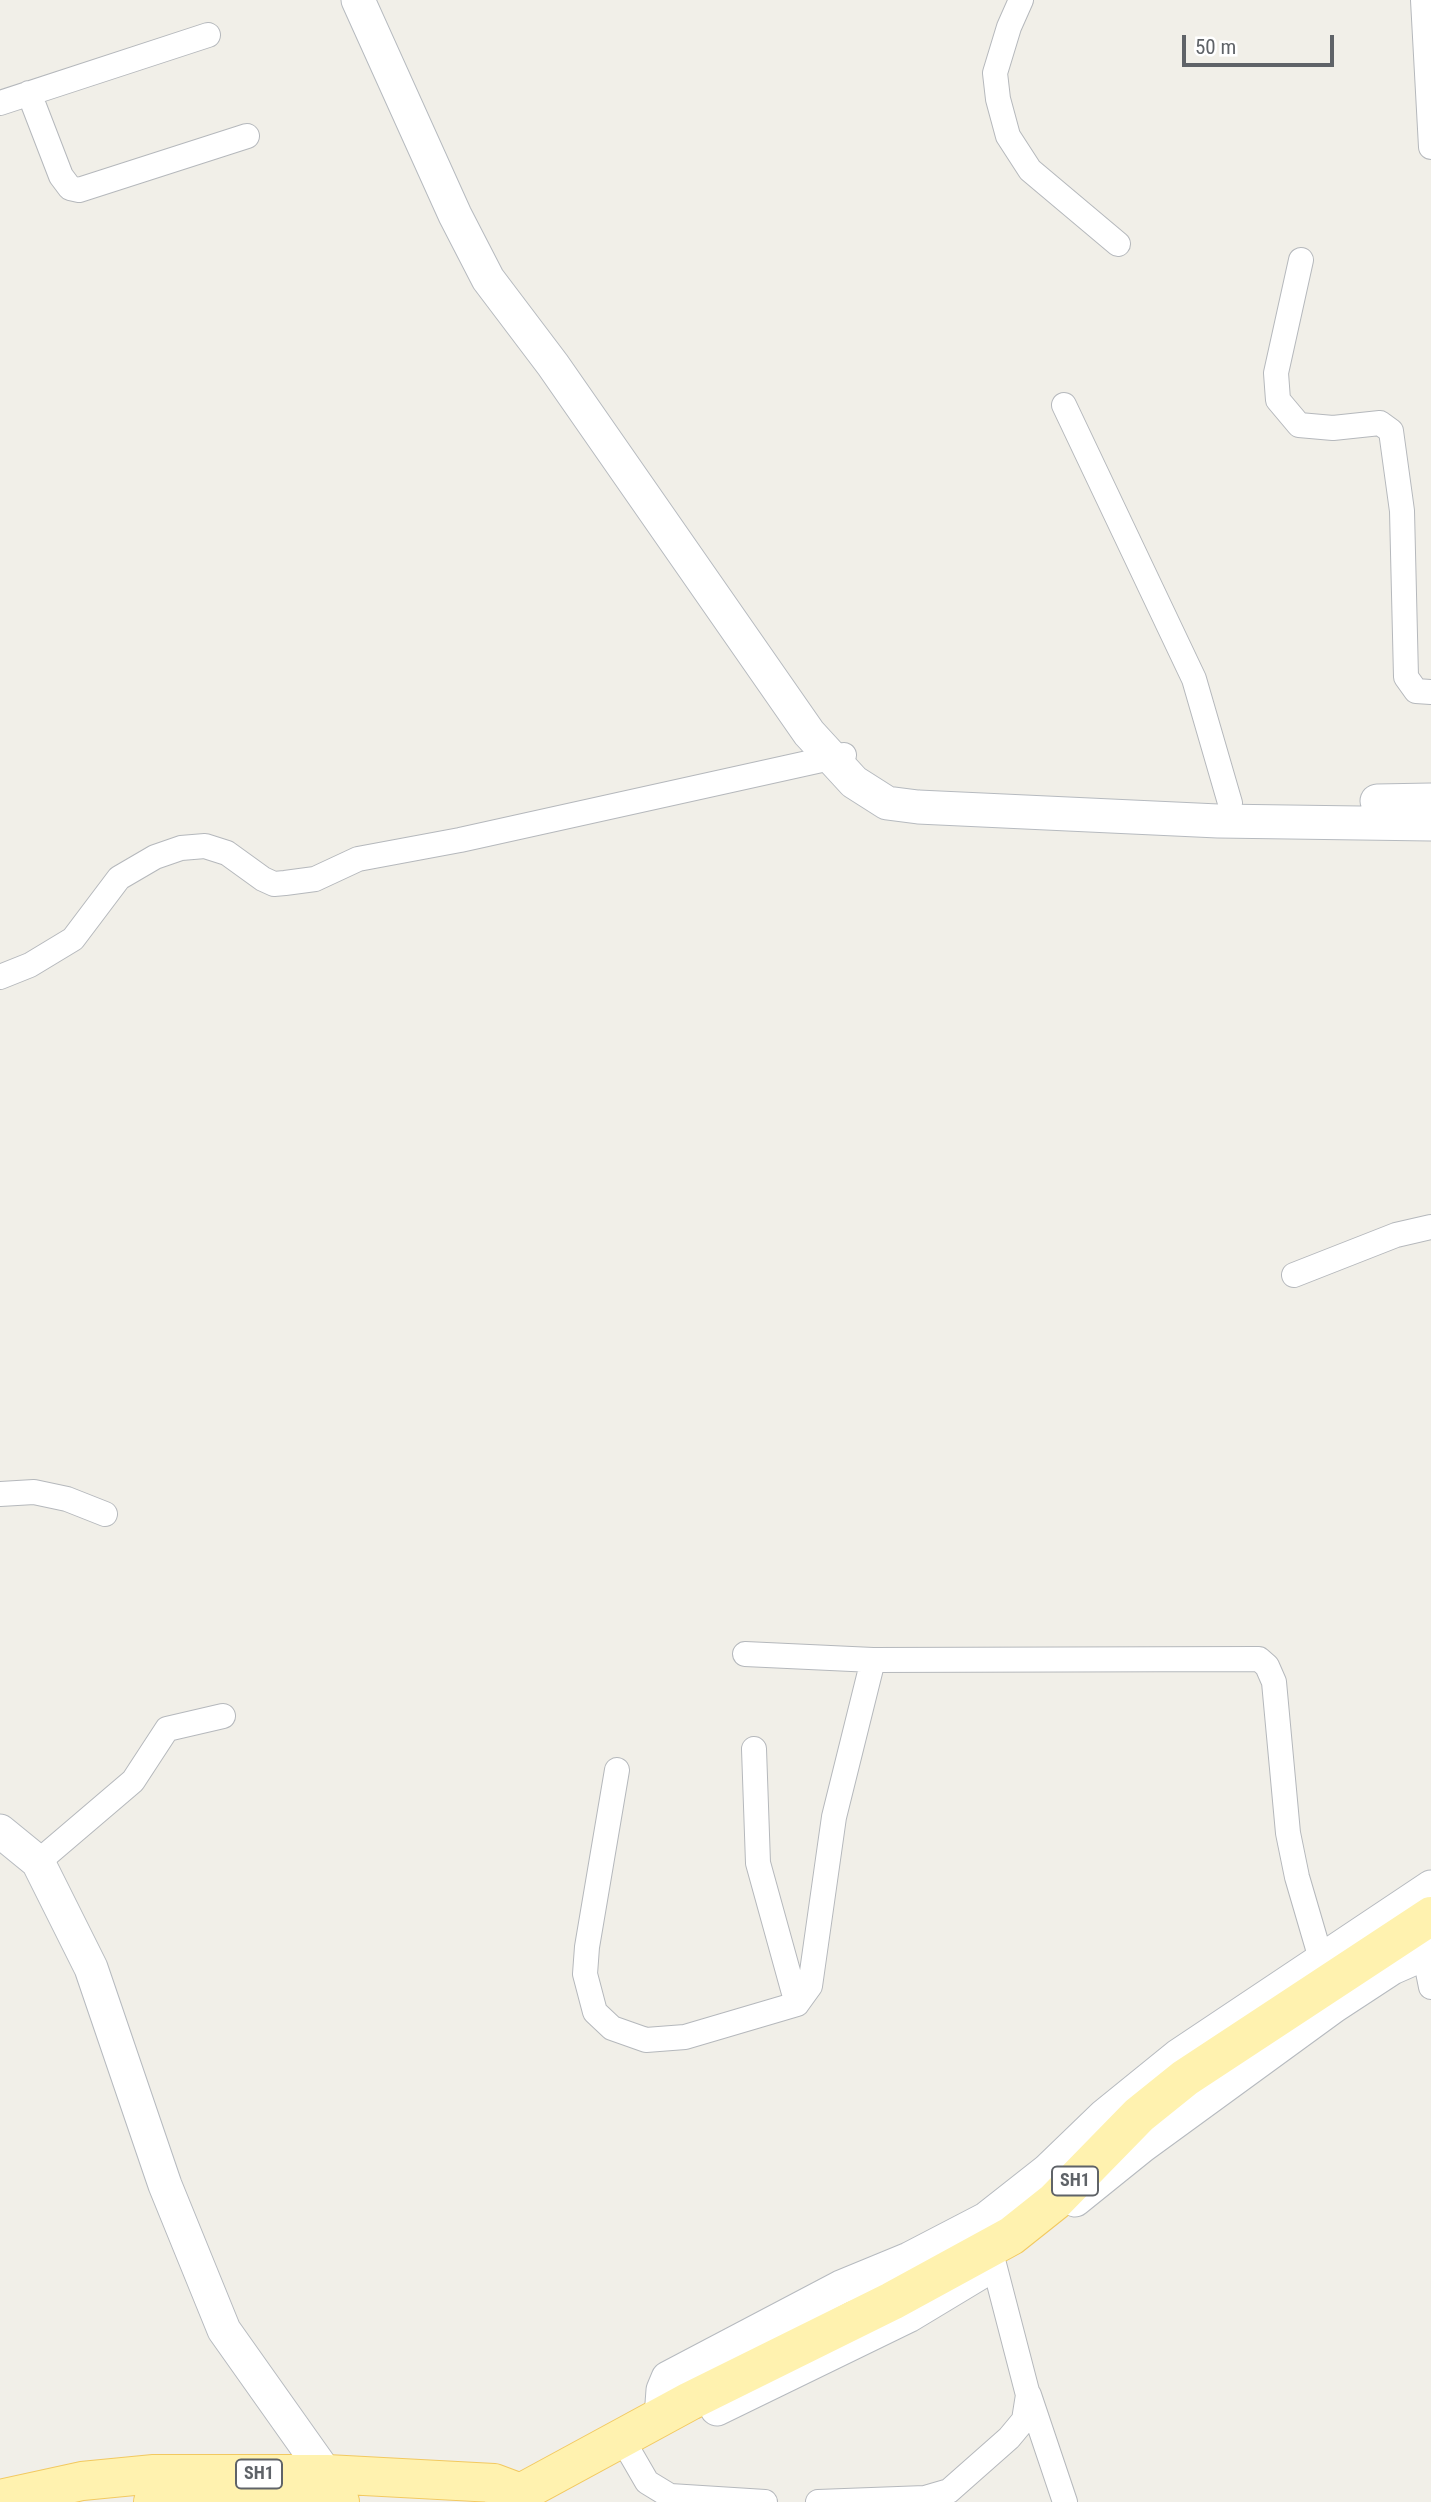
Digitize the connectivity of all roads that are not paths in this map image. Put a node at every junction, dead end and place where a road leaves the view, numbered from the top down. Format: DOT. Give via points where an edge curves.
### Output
graph roads {
  1 [pos="358,0"];
  2 [pos="375,0"];
  3 [pos="1021,0"];
  4 [pos="1423,0"];
  5 [pos="208,36"];
  6 [pos="29,93"];
  7 [pos="0,103"];
  8 [pos="247,136"];
  9 [pos="1431,147"];
  10 [pos="1118,244"];
  11 [pos="1301,260"];
  12 [pos="1064,405"];
  13 [pos="1431,692"];
  14 [pos="839,756"];
  15 [pos="1431,800"];
  16 [pos="1230,803"];
  17 [pos="1431,824"];
  18 [pos="0,977"];
  19 [pos="1431,1227"];
  20 [pos="1294,1275"];
  21 [pos="0,1494"];
  22 [pos="105,1514"];
  23 [pos="745,1654"];
  24 [pos="873,1660"];
  25 [pos="223,1716"];
  26 [pos="754,1749"];
  27 [pos="617,1770"];
  28 [pos="0,1831"];
  29 [pos="38,1862"];
  30 [pos="1431,1887"];
  31 [pos="1429,1940"];
  32 [pos="1321,1959"];
  33 [pos="1431,1987"];
  34 [pos="797,2004"];
  35 [pos="995,2264"];
  36 [pos="1028,2395"];
  37 [pos="675,2409"];
  38 [pos="612,2447"];
  39 [pos="338,2493"];
  40 [pos="529,2494"];
  41 [pos="0,2499"];
  42 [pos="912,2501"];
  43 [pos="153,2502"];
  44 [pos="765,2502"];
  45 [pos="818,2502"];
  46 [pos="1065,2502"];
  1 -- 14 [label="street" via="488,279"];
  2 -- 14 [label="street" via="485,239 519,295 801,693"];
  3 -- 10 [label="street" via="995,73 1008,136 1030,170"];
  4 -- 9 [label="street"];
  5 -- 6 [label="street"];
  6 -- 7 [label="street"];
  6 -- 8 [label="street" via="61,176 70,188 79,190"];
  11 -- 13 [label="street" via="1276,373 1278,400 1299,425 1333,428 1380,423 1391,430 1402,511 1406,677 1416,691"];
  12 -- 16 [label="street" via="1194,679"];
  14 -- 16 [label="street" via="899,786 945,796"];
  14 -- 17 [label="street" via="854,782 887,803 918,807 1218,821"];
  14 -- 18 [label="street" via="358,859 315,879 274,884 227,853 205,846 181,848 119,878 73,939"];
  15 -- 16 [label="street"];
  19 -- 20 [label="street" via="1396,1235"];
  21 -- 22 [label="street" via="56,1496"];
  23 -- 24 [label="street"];
  24 -- 32 [label="street" via="1259,1659 1274,1682 1288,1833"];
  24 -- 34 [label="street" via="834,1817 810,1986"];
  25 -- 29 [label="street" via="167,1730 133,1781"];
  26 -- 34 [label="street" via="758,1863"];
  27 -- 34 [label="street" via="587,1947 585,1974 595,2012 612,2028 646,2040 685,2037"];
  28 -- 29 [label="street"];
  29 -- 39 [label="street" via="91,1968 165,2185 224,2330"];
  30 -- 32 [label="street"];
  31 -- 33 [label="street"];
  31 -- 35 [label="street" via="1142,2146"];
  31 -- 37 [label="main road, SH1" via="1185,2078 1139,2115 1055,2201 1011,2236"];
  32 -- 37 [label="street" via="1178,2056 986,2219 909,2259 841,2287 668,2378 663,2390"];
  35 -- 36 [label="street"];
  35 -- 38 [label="street" via="896,2322 672,2430"];
  36 -- 42 [label="street" via="1024,2420 1009,2438 949,2491"];
  36 -- 46 [label="street"];
  37 -- 38 [label="main road, SH1"];
  38 -- 40 [label="main road, SH1"];
  38 -- 44 [label="street" via="647,2482 670,2496"];
  39 -- 40 [label="main road, SH1" via="495,2483"];
  39 -- 41 [label="main road, SH1" via="154,2474 82,2481"];
  39 -- 43 [label="main road, SH1"];
  42 -- 45 [label="street"];
}
